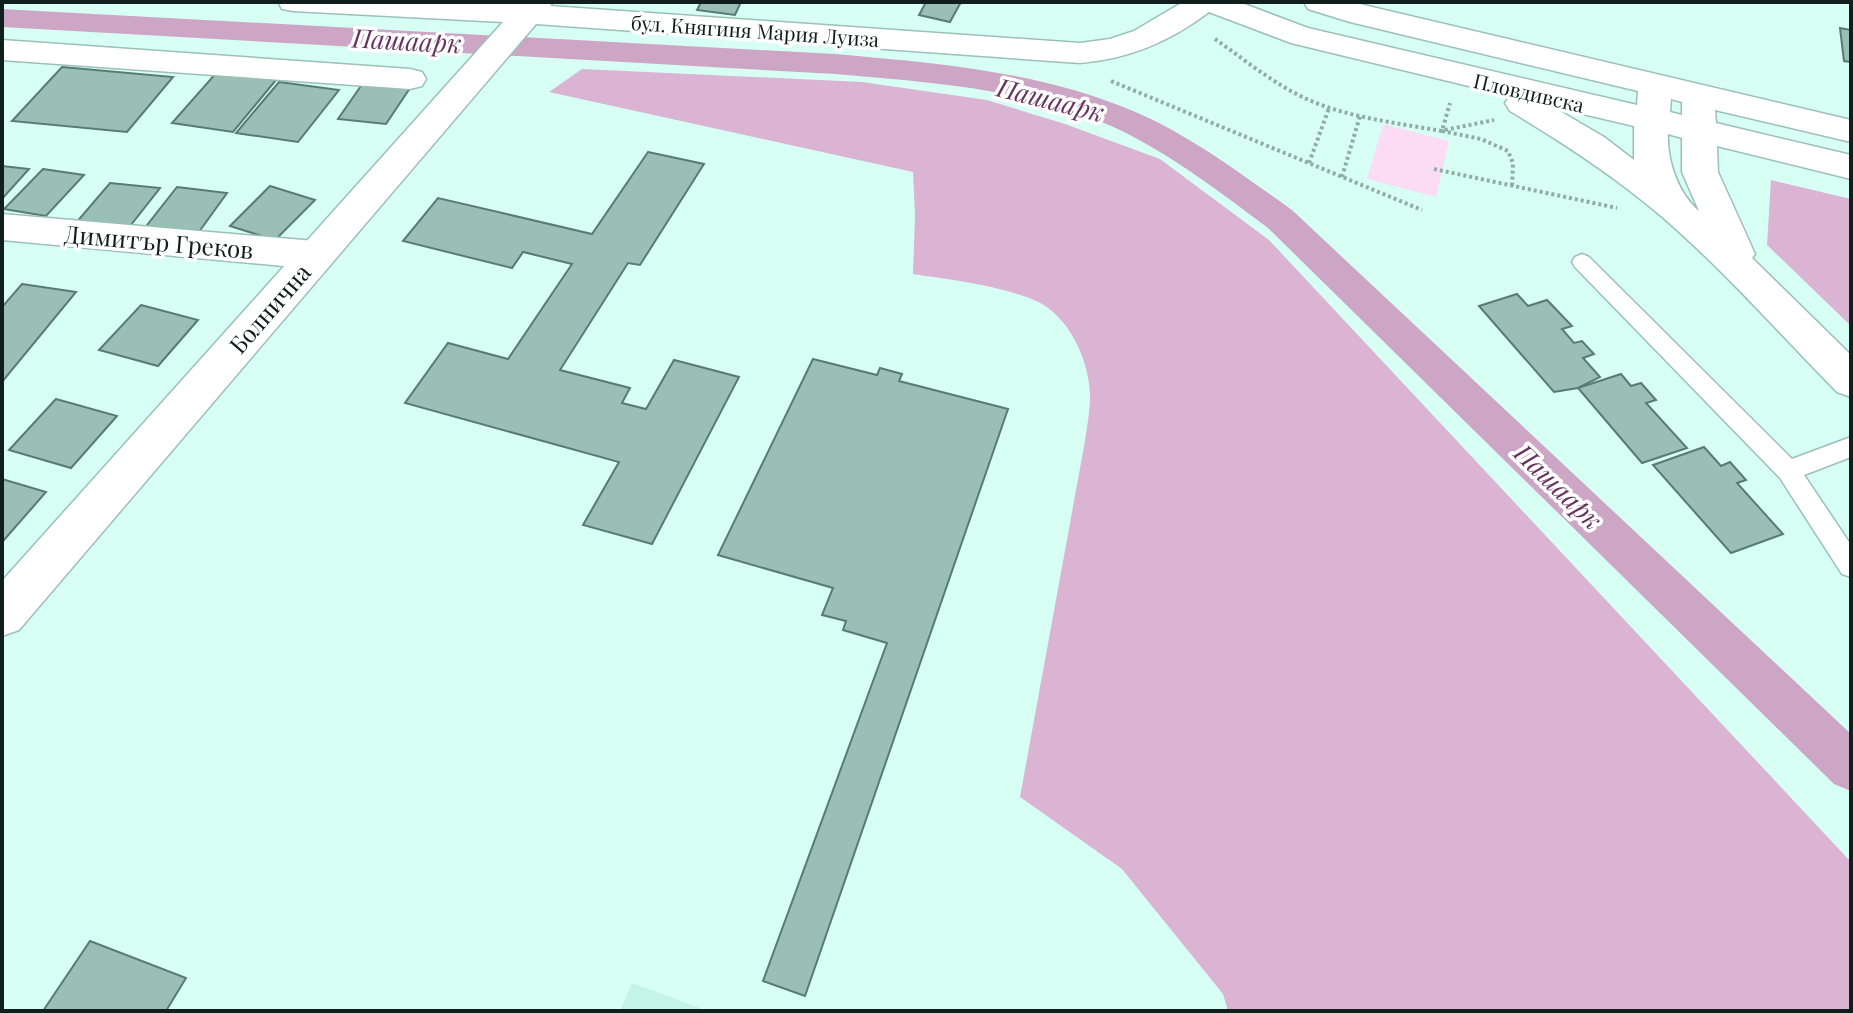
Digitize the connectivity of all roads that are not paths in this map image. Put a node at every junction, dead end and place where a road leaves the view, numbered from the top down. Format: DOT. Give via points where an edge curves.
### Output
graph roads {
  1 [pos="293,2"];
  2 [pos="1212,2"];
  3 [pos="1319,2"];
  4 [pos="1193,10"];
  5 [pos="524,18"];
  6 [pos="2,50"];
  7 [pos="410,79"];
  8 [pos="1482,81"];
  9 [pos="1656,86"];
  10 [pos="1698,113"];
  11 [pos="1652,120"];
  12 [pos="1851,131"];
  13 [pos="1851,167"];
  14 [pos="1676,211"];
  15 [pos="2,227"];
  16 [pos="315,255"];
  17 [pos="1582,262"];
  18 [pos="1746,274"];
  19 [pos="1851,381"];
  20 [pos="1851,447"];
  21 [pos="1788,471"];
  22 [pos="1851,566"];
  23 [pos="2,615"];
  1 -- 5 [label="street, бул. Княгиня Мария Луиза"];
  2 -- 8 [label="street, Пловдивска" via="1277,29"];
  3 -- 9 [label="street, Пловдивска"];
  4 -- 5 [label="street, бул. Княгиня Мария Луиза" via="1127,47 1104,53"];
  5 -- 16 [label="street, Болнична"];
  6 -- 7 [label="street"];
  8 -- 11 [label="street, Пловдивска"];
  8 -- 14 [label="street" via="1592,145"];
  9 -- 10 [label="street, Пловдивска"];
  9 -- 11 [label="street"];
  10 -- 11 [label="street, Пловдивска"];
  10 -- 12 [label="street, Пловдивска"];
  10 -- 13 [label="street, Пловдивска"];
  10 -- 18 [label="street" via="1700,172"];
  11 -- 14 [label="street" via="1652,163"];
  14 -- 18 [label="street"];
  15 -- 16 [label="street, Димитър Греков"];
  16 -- 23 [label="street, Болнична"];
  17 -- 21 [label="lane"];
  18 -- 19 [label="street"];
  20 -- 21 [label="lane"];
  21 -- 22 [label="lane"];
}
